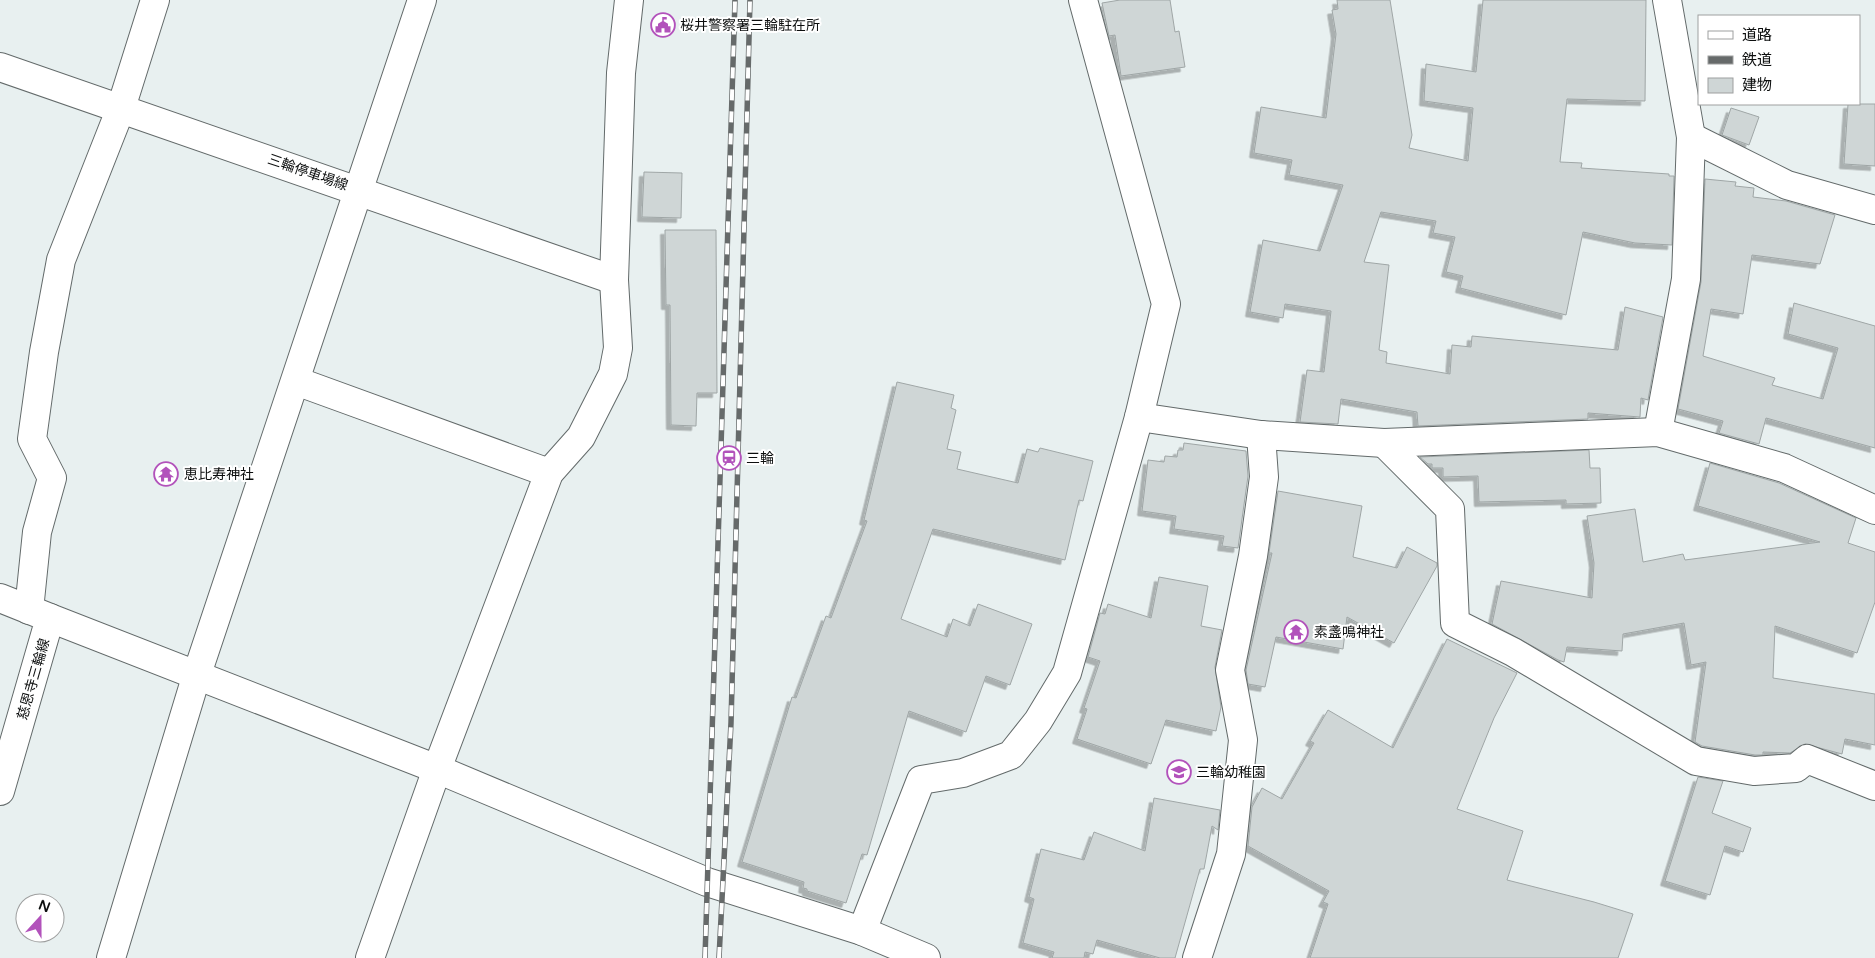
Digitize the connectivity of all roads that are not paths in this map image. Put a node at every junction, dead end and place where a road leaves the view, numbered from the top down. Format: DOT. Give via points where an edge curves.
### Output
graph roads {
  1 [pos="155,0"];
  2 [pos="422,0"];
  3 [pos="629,0"];
  4 [pos="1083,0"];
  5 [pos="1667,0"];
  6 [pos="0,66"];
  7 [pos="121,108"];
  8 [pos="1690,137"];
  9 [pos="358,189"];
  10 [pos="1875,210"];
  11 [pos="614,280"];
  12 [pos="296,381"];
  13 [pos="1139,417"];
  14 [pos="1658,432"];
  15 [pos="1261,435"];
  16 [pos="1384,443"];
  17 [pos="549,473"];
  18 [pos="1875,510"];
  19 [pos="0,598"];
  20 [pos="40,614"];
  21 [pos="196,674"];
  22 [pos="437,769"];
  23 [pos="1875,786"];
  24 [pos="0,791"];
  25 [pos="862,931"];
  26 [pos="111,958"];
  27 [pos="370,958"];
  28 [pos="926,958"];
  29 [pos="1197,958"];
  1 -- 7 [label="street, 慈恩寺三輪線"];
  2 -- 9 [label="street"];
  3 -- 11 [label="street" via="621,73"];
  4 -- 13 [label="street" via="1166,304"];
  5 -- 8 [label="street"];
  6 -- 7 [label="street, 三輪停車場線"];
  7 -- 9 [label="street, 三輪停車場線"];
  7 -- 20 [label="street, 慈恩寺三輪線" via="61,260 49,325 32,438 52,478 37,532"];
  8 -- 10 [label="street" via="1787,185"];
  8 -- 14 [label="street" via="1686,279"];
  9 -- 11 [label="street, 三輪停車場線"];
  9 -- 12 [label="street"];
  11 -- 17 [label="street" via="618,348 613,374 582,437"];
  12 -- 17 [label="street"];
  12 -- 21 [label="street"];
  13 -- 15 [label="street"];
  13 -- 25 [label="street" via="1067,674 1038,721 1011,755 963,773 920,780"];
  14 -- 16 [label="street"];
  14 -- 18 [label="street" via="1784,468"];
  15 -- 16 [label="street"];
  15 -- 29 [label="street" via="1264,477 1253,556 1230,670 1243,740 1231,854"];
  16 -- 23 [label="street" via="1450,509 1455,623 1513,652 1696,761 1754,771 1796,768 1807,759"];
  17 -- 22 [label="street"];
  19 -- 20 [label="street"];
  20 -- 21 [label="street"];
  20 -- 24 [label="street, 慈恩寺三輪線"];
  21 -- 22 [label="street"];
  21 -- 26 [label="street"];
  22 -- 25 [label="street" via="707,882"];
  22 -- 27 [label="street"];
  25 -- 28 [label="street"];
}
